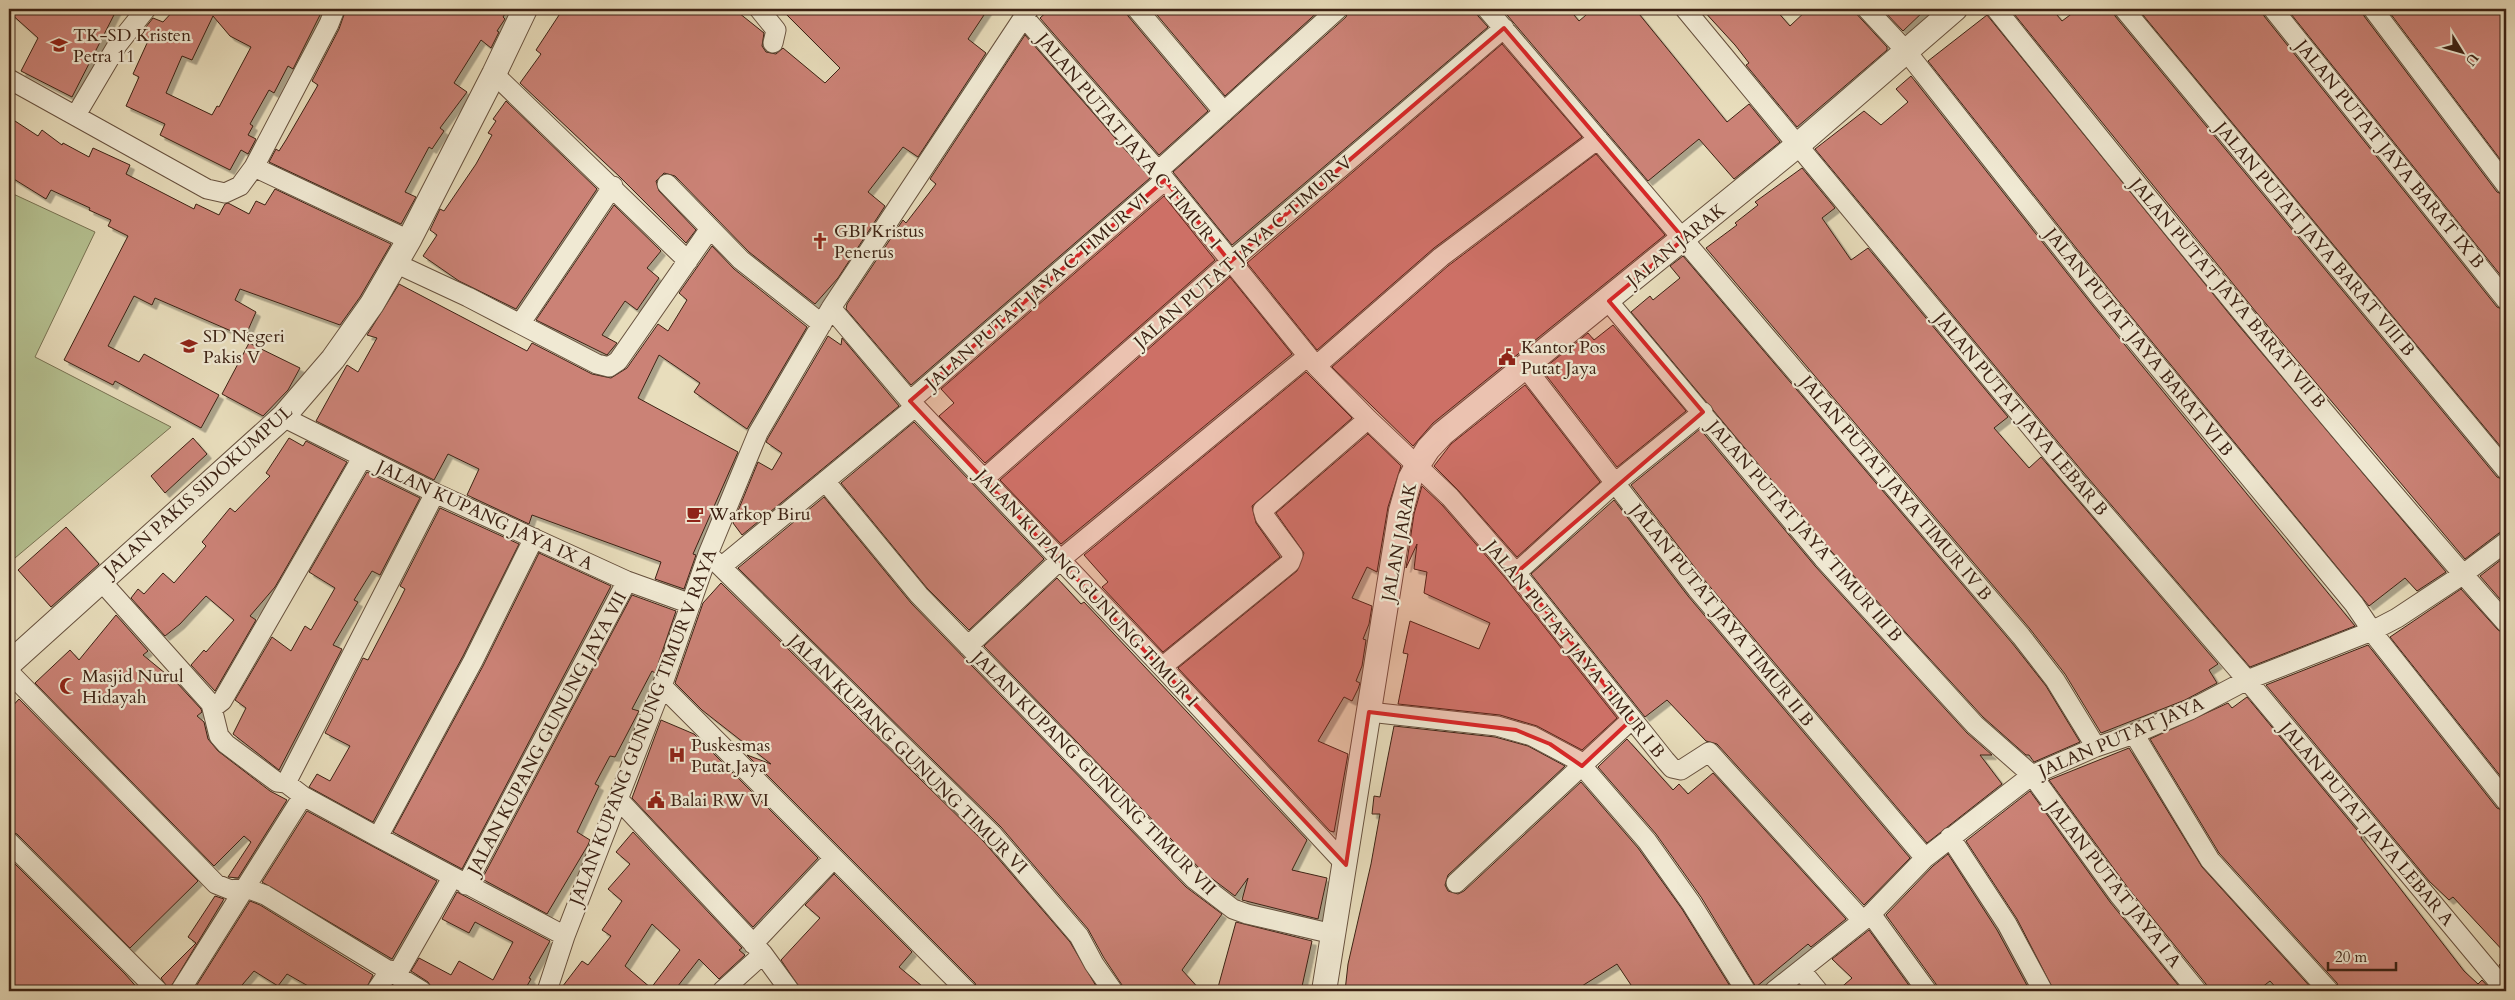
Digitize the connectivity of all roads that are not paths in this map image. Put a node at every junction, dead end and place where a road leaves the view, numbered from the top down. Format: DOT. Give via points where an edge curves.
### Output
graph roads {
  1 [pos="146,9"];
  2 [pos="335,9"];
  3 [pos="525,9"];
  4 [pos="759,9"];
  5 [pos="1138,9"];
  6 [pos="1337,9"];
  7 [pos="1487,9"];
  8 [pos="1685,9"];
  9 [pos="1867,9"];
  10 [pos="1955,9"];
  11 [pos="1996,9"];
  12 [pos="2124,9"];
  13 [pos="2273,9"];
  14 [pos="2373,9"];
  15 [pos="1026,13"];
  16 [pos="1504,28"];
  17 [pos="773,43"];
  18 [pos="1906,51"];
  19 [pos="494,74"];
  20 [pos="9,80"];
  21 [pos="1224,112"];
  22 [pos="76,115"];
  23 [pos="1598,139"];
  24 [pos="1799,144"];
  25 [pos="254,167"];
  26 [pos="1162,176"];
  27 [pos="667,184"];
  28 [pos="2506,185"];
  29 [pos="612,186"];
  30 [pos="709,230"];
  31 [pos="1684,239"];
  32 [pos="409,240"];
  33 [pos="688,260"];
  34 [pos="1230,262"];
  35 [pos="395,263"];
  36 [pos="2506,300"];
  37 [pos="1608,301"];
  38 [pos="827,316"];
  39 [pos="520,324"];
  40 [pos="1312,361"];
  41 [pos="1526,368"];
  42 [pos="912,404"];
  43 [pos="1703,412"];
  44 [pos="283,417"];
  45 [pos="1368,419"];
  46 [pos="362,458"];
  47 [pos="1416,466"];
  48 [pos="2506,470"];
  49 [pos="984,479"];
  50 [pos="825,481"];
  51 [pos="1615,483"];
  52 [pos="435,493"];
  53 [pos="534,538"];
  54 [pos="2506,542"];
  55 [pos="708,554"];
  56 [pos="1060,560"];
  57 [pos="721,567"];
  58 [pos="1516,573"];
  59 [pos="2462,575"];
  60 [pos="101,581"];
  61 [pos="627,581"];
  62 [pos="691,604"];
  63 [pos="2506,623"];
  64 [pos="2372,631"];
  65 [pos="968,646"];
  66 [pos="9,664"];
  67 [pos="1162,667"];
  68 [pos="9,672"];
  69 [pos="2248,680"];
  70 [pos="662,686"];
  71 [pos="211,704"];
  72 [pos="1369,712"];
  73 [pos="1632,719"];
  74 [pos="2134,734"];
  75 [pos="2096,747"];
  76 [pos="1582,766"];
  77 [pos="2032,776"];
  78 [pos="286,784"];
  79 [pos="303,796"];
  80 [pos="618,799"];
  81 [pos="2506,802"];
  82 [pos="378,837"];
  83 [pos="1950,837"];
  84 [pos="9,842"];
  85 [pos="834,858"];
  86 [pos="1925,858"];
  87 [pos="1346,865"];
  88 [pos="459,881"];
  89 [pos="1456,883"];
  90 [pos="246,888"];
  91 [pos="1866,917"];
  92 [pos="1333,934"];
  93 [pos="565,936"];
  94 [pos="758,949"];
  95 [pos="1801,970"];
  96 [pos="394,972"];
  97 [pos="158,991"];
  98 [pos="180,991"];
  99 [pos="376,991"];
  100 [pos="422,991"];
  101 [pos="547,991"];
  102 [pos="722,991"];
  103 [pos="790,991"];
  104 [pos="967,991"];
  105 [pos="1113,991"];
  106 [pos="1324,991"];
  107 [pos="1746,991"];
  108 [pos="1774,991"];
  109 [pos="1818,991"];
  110 [pos="1927,991"];
  111 [pos="2043,991"];
  112 [pos="2197,991"];
  113 [pos="2328,991"];
  114 [pos="2506,991"];
  1 -- 22 [label="street" via="118,44"];
  2 -- 25 [label="street"];
  3 -- 19 [label="street, JALAN PAKIS SIDOKUMPUL"];
  4 -- 17 [label="street" via="776,30"];
  5 -- 21 [label="street"];
  6 -- 21 [label="street, JALAN PUTAT JAYA C TIMUR VI"];
  7 -- 16 [label="street, JALAN PUTAT JAYA TIMUR IV B"];
  8 -- 24 [label="street, JALAN PUTAT JAYA LEBAR B"];
  9 -- 18 [label="street, JALAN PUTAT JAYA BARAT VI B"];
  10 -- 18 [label="street, JALAN JARAK"];
  11 -- 59 [label="street, JALAN PUTAT JAYA BARAT VII B"];
  12 -- 48 [label="street, JALAN PUTAT JAYA BARAT VIII B"];
  13 -- 36 [label="street, JALAN PUTAT JAYA BARAT IX B"];
  14 -- 28 [label="street"];
  15 -- 26 [label="street, JALAN PUTAT JAYA C TIMUR I"];
  15 -- 38 [label="street, JALAN KUPANG GUNUNG TIMUR V RAYA"];
  16 -- 23 [label="street, JALAN PUTAT JAYA TIMUR IV B"];
  16 -- 34 [label="street, JALAN PUTAT JAYA C TIMUR V"];
  18 -- 24 [label="street, JALAN JARAK"];
  18 -- 64 [label="street, JALAN PUTAT JAYA BARAT VI B" via="2102,299 2354,604"];
  19 -- 29 [label="street"];
  19 -- 32 [label="street, JALAN PAKIS SIDOKUMPUL"];
  20 -- 22 [label="street"];
  21 -- 26 [label="street, JALAN PUTAT JAYA C TIMUR VI"];
  22 -- 25 [label="street" via="134,150 217,193 240,186"];
  23 -- 31 [label="street, JALAN PUTAT JAYA TIMUR IV B"];
  23 -- 40 [label="street, JALAN KUPANG GUNUNG TIMUR VII" via="1441,257"];
  24 -- 31 [label="street, JALAN JARAK"];
  24 -- 69 [label="street, JALAN PUTAT JAYA LEBAR B" via="2068,472"];
  25 -- 32 [label="street"];
  26 -- 34 [label="street, JALAN PUTAT JAYA C TIMUR I"];
  26 -- 42 [label="street, JALAN PUTAT JAYA C TIMUR VI"];
  27 -- 30 [label="street, JALAN KUPANG GUNUNG TIMUR I"];
  29 -- 33 [label="street"];
  29 -- 39 [label="street"];
  30 -- 33 [label="street"];
  30 -- 38 [label="street, JALAN KUPANG GUNUNG TIMUR I" via="741,260"];
  31 -- 37 [label="street, JALAN JARAK"];
  31 -- 75 [label="street, JALAN PUTAT JAYA TIMUR IV B" via="2040,660"];
  32 -- 35 [label="street, JALAN PAKIS SIDOKUMPUL"];
  33 -- 39 [label="street" via="618,361 609,367"];
  34 -- 40 [label="street, JALAN PUTAT JAYA C TIMUR I"];
  34 -- 49 [label="street, JALAN PUTAT JAYA C TIMUR V"];
  35 -- 39 [label="street"];
  35 -- 44 [label="street, JALAN PAKIS SIDOKUMPUL" via="372,304 333,359"];
  37 -- 41 [label="street, JALAN JARAK"];
  37 -- 43 [label="street, JALAN PUTAT JAYA TIMUR III B"];
  38 -- 42 [label="street, JALAN KUPANG GUNUNG TIMUR I"];
  38 -- 55 [label="street, JALAN KUPANG GUNUNG TIMUR V RAYA" via="758,433"];
  40 -- 45 [label="street, JALAN PUTAT JAYA C TIMUR I"];
  40 -- 56 [label="street, JALAN KUPANG GUNUNG TIMUR VII"];
  41 -- 47 [label="street, JALAN JARAK" via="1442,434"];
  41 -- 51 [label="street, JALAN PUTAT JAYA TIMUR II B"];
  42 -- 49 [label="street, JALAN KUPANG GUNUNG TIMUR I"];
  42 -- 50 [label="street, JALAN PUTAT JAYA C TIMUR VI"];
  43 -- 51 [label="street"];
  43 -- 77 [label="street, JALAN PUTAT JAYA TIMUR III B" via="1823,558 1975,725"];
  44 -- 46 [label="street, JALAN KUPANG JAYA IX A"];
  44 -- 60 [label="street, JALAN PAKIS SIDOKUMPUL"];
  45 -- 47 [label="street, JALAN PUTAT JAYA C TIMUR I"];
  45 -- 67 [label="street" via="1264,508 1265,517 1293,555 1290,563"];
  46 -- 52 [label="street, JALAN KUPANG JAYA IX A"];
  46 -- 71 [label="street" via="222,701 218,706"];
  47 -- 58 [label="street, JALAN PUTAT JAYA TIMUR I B" via="1450,498"];
  47 -- 72 [label="street, JALAN JARAK" via="1401,511"];
  49 -- 56 [label="street, JALAN KUPANG GUNUNG TIMUR I"];
  50 -- 57 [label="street, JALAN PUTAT JAYA C TIMUR VI"];
  50 -- 65 [label="street, JALAN KUPANG GUNUNG TIMUR VII" via="919,595"];
  51 -- 58 [label="street"];
  51 -- 86 [label="street, JALAN PUTAT JAYA TIMUR II B" via="1697,589"];
  52 -- 53 [label="street, JALAN KUPANG JAYA IX A"];
  52 -- 78 [label="street"];
  53 -- 61 [label="street, JALAN KUPANG JAYA IX A"];
  53 -- 82 [label="street" via="473,661"];
  54 -- 59 [label="street, JALAN PUTAT JAYA"];
  55 -- 57 [label="street, JALAN KUPANG GUNUNG TIMUR VI"];
  55 -- 62 [label="street, JALAN KUPANG GUNUNG TIMUR V RAYA"];
  56 -- 65 [label="street, JALAN KUPANG GUNUNG TIMUR VII"];
  56 -- 67 [label="street, JALAN KUPANG GUNUNG TIMUR I"];
  57 -- 105 [label="street, JALAN KUPANG GUNUNG TIMUR VI" via="992,834 1079,936"];
  58 -- 73 [label="street, JALAN PUTAT JAYA TIMUR I B"];
  59 -- 63 [label="street, JALAN PUTAT JAYA BARAT VII B"];
  59 -- 64 [label="street, JALAN PUTAT JAYA"];
  60 -- 66 [label="street, JALAN PAKIS SIDOKUMPUL"];
  60 -- 71 [label="street"];
  61 -- 62 [label="street, JALAN KUPANG JAYA IX A"];
  61 -- 88 [label="street, JALAN KUPANG GUNUNG JAYA VII"];
  62 -- 70 [label="street, JALAN KUPANG GUNUNG TIMUR V RAYA"];
  64 -- 69 [label="street, JALAN PUTAT JAYA"];
  64 -- 81 [label="street, JALAN PUTAT JAYA BARAT VI B"];
  65 -- 92 [label="street, JALAN KUPANG GUNUNG TIMUR VII" via="1210,893 1246,914"];
  67 -- 87 [label="street, JALAN KUPANG GUNUNG TIMUR I"];
  68 -- 90 [label="street" via="216,884 230,890"];
  69 -- 74 [label="street, JALAN PUTAT JAYA"];
  69 -- 114 [label="street, JALAN PUTAT JAYA LEBAR A"];
  70 -- 80 [label="street, JALAN KUPANG GUNUNG TIMUR V RAYA"];
  70 -- 85 [label="street"];
  71 -- 78 [label="street" via="219,736 226,744 272,779"];
  72 -- 76 [label="street" via="1516,730 1550,744"];
  72 -- 87 [label="street, JALAN JARAK"];
  73 -- 76 [label="street"];
  73 -- 91 [label="street, JALAN PUTAT JAYA TIMUR I B" via="1674,768 1684,769 1709,752"];
  74 -- 75 [label="street, JALAN PUTAT JAYA"];
  74 -- 113 [label="street" via="2210,860"];
  75 -- 77 [label="street, JALAN PUTAT JAYA"];
  76 -- 89 [label="street"];
  76 -- 107 [label="street" via="1647,841 1691,903"];
  77 -- 83 [label="street, JALAN PUTAT JAYA"];
  77 -- 112 [label="street, JALAN PUTAT JAYA I A" via="2119,895"];
  78 -- 79 [label="street"];
  79 -- 82 [label="street"];
  79 -- 90 [label="street"];
  80 -- 93 [label="street, JALAN KUPANG GUNUNG TIMUR V RAYA"];
  80 -- 94 [label="street"];
  82 -- 88 [label="street"];
  83 -- 86 [label="street, JALAN PUTAT JAYA"];
  83 -- 111 [label="street" via="2007,924"];
  84 -- 97 [label="street"];
  85 -- 94 [label="street"];
  85 -- 104 [label="street"];
  86 -- 91 [label="street, JALAN PUTAT JAYA"];
  87 -- 92 [label="street, JALAN JARAK"];
  88 -- 93 [label="street"];
  88 -- 96 [label="street, JALAN KUPANG GUNUNG JAYA VII"];
  90 -- 96 [label="street" via="265,895"];
  90 -- 98 [label="street"];
  91 -- 95 [label="street, JALAN PUTAT JAYA"];
  91 -- 110 [label="street"];
  92 -- 106 [label="street, JALAN JARAK"];
  93 -- 101 [label="street, JALAN KUPANG GUNUNG TIMUR V RAYA"];
  94 -- 102 [label="street"];
  94 -- 103 [label="street"];
  95 -- 108 [label="street, JALAN PUTAT JAYA"];
  95 -- 109 [label="street"];
  96 -- 99 [label="street, JALAN KUPANG GUNUNG JAYA VII"];
  96 -- 100 [label="street"];
}
